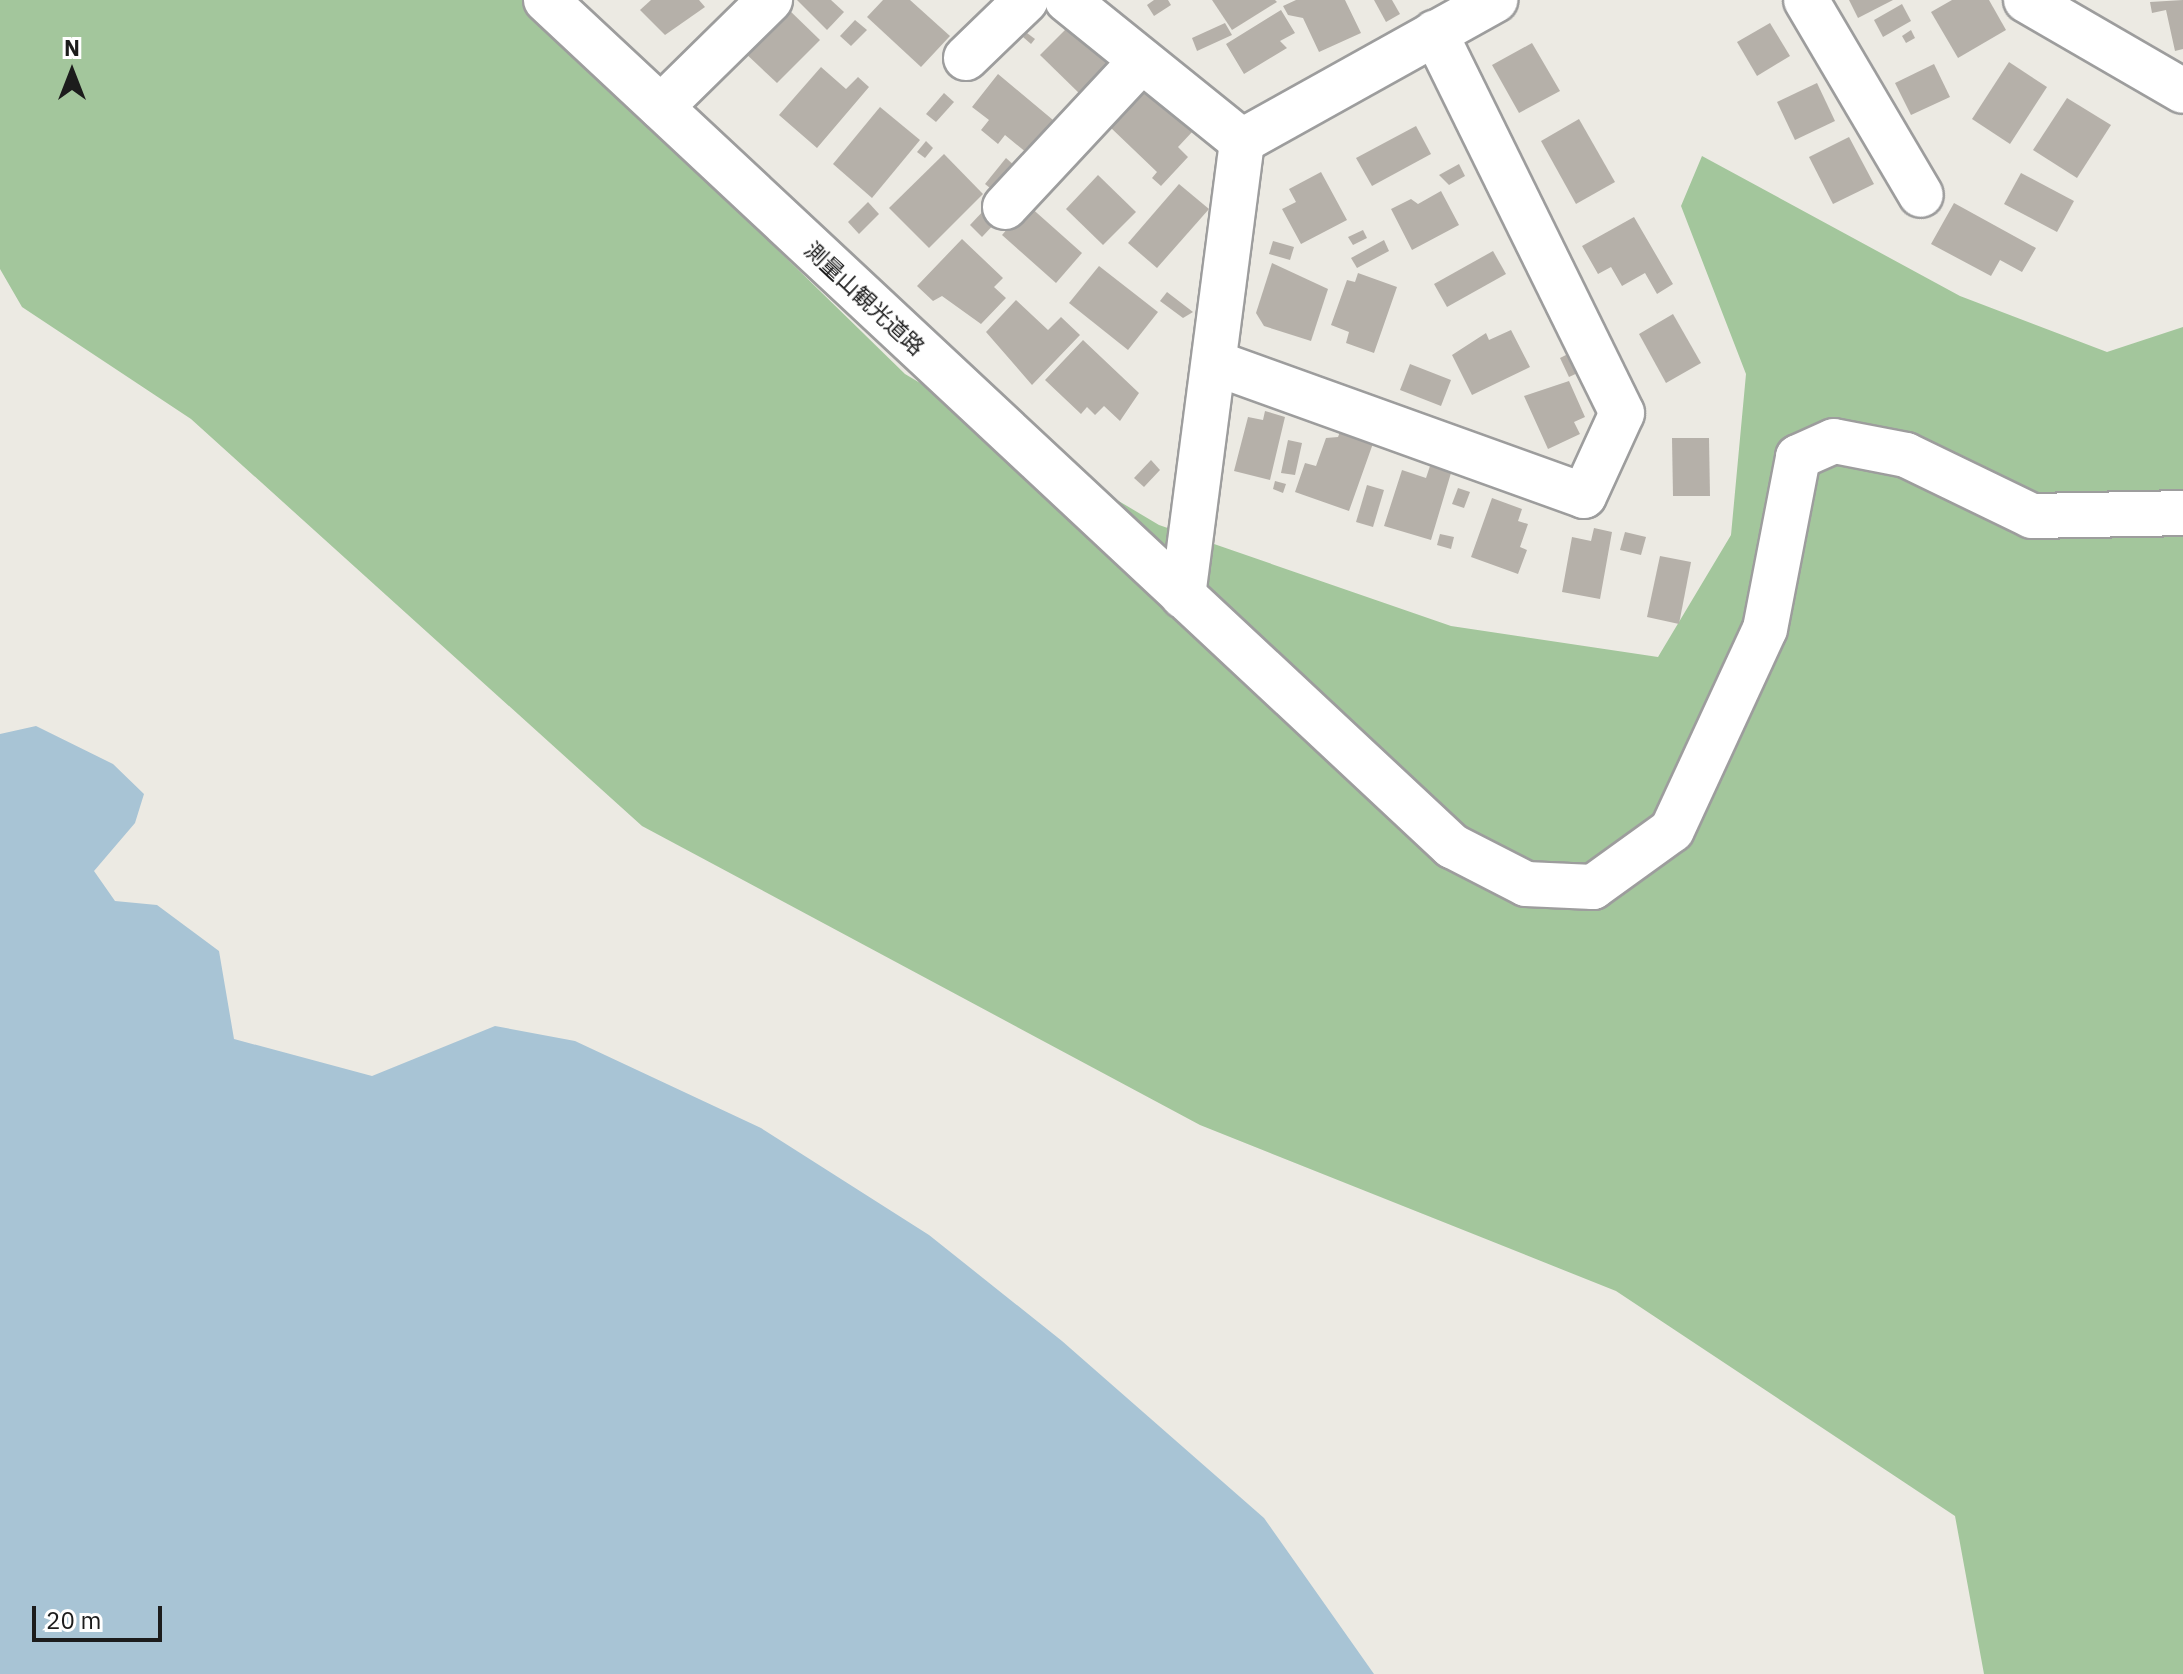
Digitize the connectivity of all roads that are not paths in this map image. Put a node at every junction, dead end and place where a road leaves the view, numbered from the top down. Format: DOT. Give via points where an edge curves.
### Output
graph roads {
  1 [pos="546,0"];
  2 [pos="770,0"];
  3 [pos="1026,0"];
  4 [pos="1067,0"];
  5 [pos="1495,0"];
  6 [pos="1806,0"];
  7 [pos="2031,1"];
  8 [pos="1435,33"];
  9 [pos="966,58"];
  10 [pos="1141,61"];
  11 [pos="2183,91"];
  12 [pos="661,107"];
  13 [pos="1242,141"];
  14 [pos="1921,195"];
  15 [pos="1005,207"];
  16 [pos="1215,363"];
  17 [pos="2183,513"];
  18 [pos="1183,596"];
  1 -- 12 [label="street, 測量山観光道路"];
  2 -- 12 [label="street"];
  3 -- 9 [label="street"];
  4 -- 10 [label="street"];
  5 -- 8 [label="street"];
  6 -- 14 [label="street"];
  7 -- 11 [label="street"];
  8 -- 13 [label="street"];
  8 -- 16 [label="street" via="1622,413 1584,496"];
  10 -- 13 [label="street"];
  10 -- 15 [label="street"];
  12 -- 18 [label="street, 測量山観光道路"];
  13 -- 16 [label="street"];
  16 -- 18 [label="street"];
  17 -- 18 [label="street, 測量山観光道路" via="2032,516 1906,455 1834,441 1798,457 1765,629 1672,830 1593,887 1526,884 1452,846"];
}
